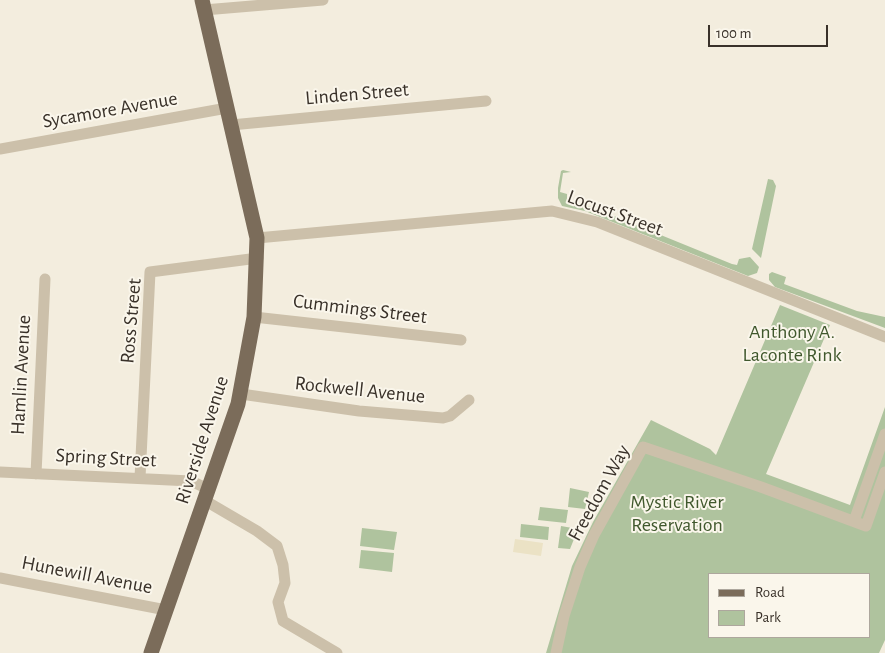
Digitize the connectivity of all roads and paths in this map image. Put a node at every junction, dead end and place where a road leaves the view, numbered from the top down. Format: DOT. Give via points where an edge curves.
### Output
graph roads {
  1 [pos="323,0"];
  2 [pos="203,5"];
  3 [pos="486,102"];
  4 [pos="227,108"];
  5 [pos="230,124"];
  6 [pos="0,149"];
  7 [pos="257,238"];
  8 [pos="258,258"];
  9 [pos="45,279"];
  10 [pos="254,317"];
  11 [pos="885,337"];
  12 [pos="461,340"];
  13 [pos="241,394"];
  14 [pos="469,400"];
  15 [pos="885,434"];
  16 [pos="0,472"];
  17 [pos="885,472"];
  18 [pos="36,474"];
  19 [pos="140,478"];
  20 [pos="206,494"];
  21 [pos="854,521"];
  22 [pos="0,578"];
  23 [pos="166,610"];
  24 [pos="152,653"];
  25 [pos="336,653"];
  26 [pos="556,653"];
  1 -- 2 [label="street"];
  2 -- 4 [label="main road, Riverside Avenue"];
  3 -- 5 [label="street, Linden Street"];
  4 -- 5 [label="main road, Riverside Avenue"];
  4 -- 6 [label="street, Sycamore Avenue"];
  5 -- 7 [label="main road, Riverside Avenue"];
  7 -- 8 [label="main road, Riverside Avenue"];
  7 -- 11 [label="street, Locust Street" via="552,211 597,222"];
  8 -- 10 [label="main road, Riverside Avenue"];
  8 -- 19 [label="street, Ross Street" via="150,272"];
  9 -- 18 [label="street, Hamlin Avenue"];
  10 -- 12 [label="street, Cummings Street"];
  10 -- 13 [label="main road, Riverside Avenue"];
  13 -- 14 [label="street, Rockwell Avenue" via="359,411 443,418"];
  13 -- 20 [label="main road, Riverside Avenue"];
  15 -- 21 [label="street"];
  16 -- 18 [label="street, Spring Street"];
  17 -- 21 [label="street, Freedom Way" via="866,526"];
  18 -- 19 [label="street, Spring Street"];
  19 -- 20 [label="street, Spring Street" via="191,481"];
  20 -- 23 [label="main road, Riverside Avenue"];
  20 -- 25 [label="street, Spring Street" via="277,546 285,583 278,602 283,621"];
  21 -- 26 [label="street, Freedom Way" via="643,447 580,567"];
  22 -- 23 [label="street, Hunewill Avenue"];
  23 -- 24 [label="main road, Riverside Avenue"];
}
